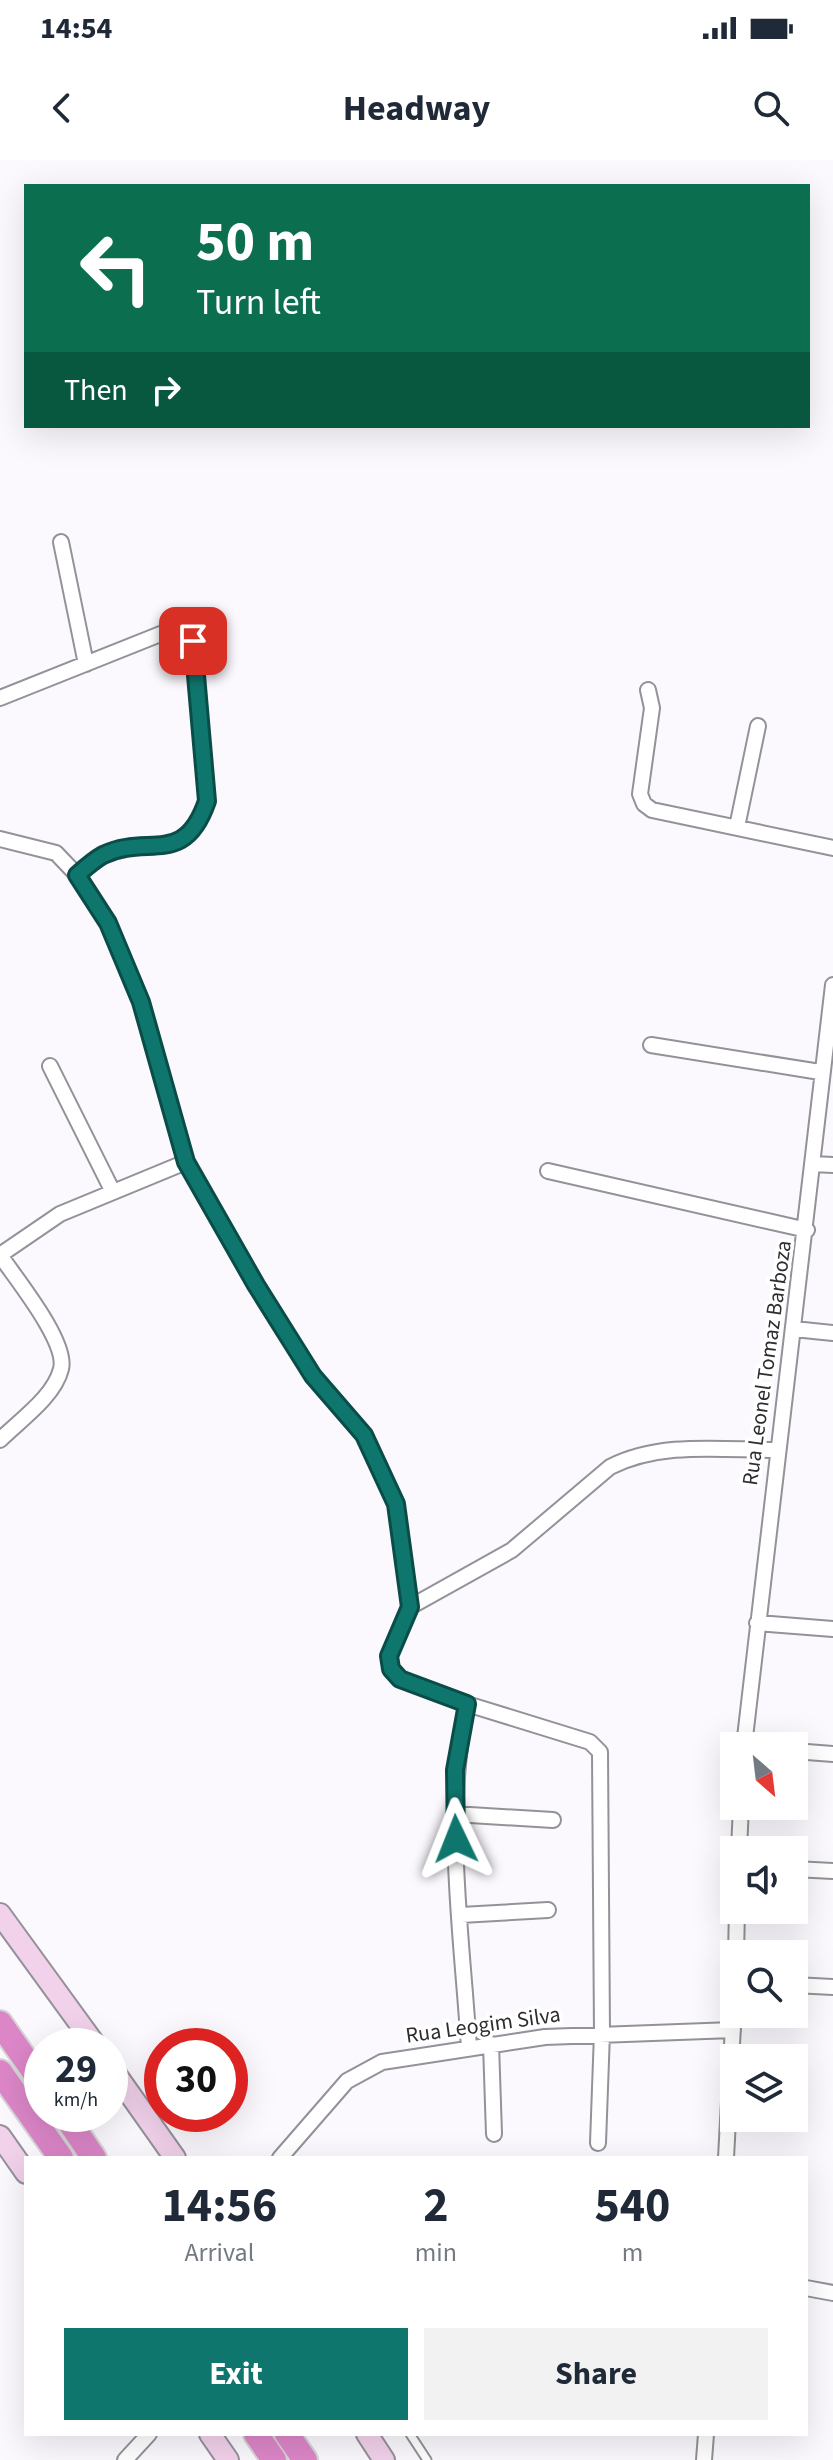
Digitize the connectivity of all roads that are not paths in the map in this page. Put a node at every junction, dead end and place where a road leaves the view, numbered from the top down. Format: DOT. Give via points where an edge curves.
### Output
graph roads {
  1 [pos="61,542"];
  2 [pos="86,664"];
  3 [pos="648,690"];
  4 [pos="0,698"];
  5 [pos="758,726"];
  6 [pos="737,827"];
  7 [pos="0,839"];
  8 [pos="833,848"];
  9 [pos="77,875"];
  10 [pos="833,985"];
  11 [pos="651,1045"];
  12 [pos="50,1066"];
  13 [pos="820,1072"];
  14 [pos="186,1162"];
  15 [pos="813,1164"];
  16 [pos="833,1165"];
  17 [pos="548,1171"];
  18 [pos="113,1192"];
  19 [pos="807,1230"];
  20 [pos="0,1255"];
  21 [pos="794,1329"];
  22 [pos="833,1333"];
  23 [pos="0,1440"];
  24 [pos="777,1450"];
  25 [pos="410,1607"];
  26 [pos="757,1623"];
  27 [pos="833,1629"];
  28 [pos="467,1704"];
  29 [pos="745,1732"];
  30 [pos="808,1752"];
  31 [pos="833,1754"];
  32 [pos="454,1814"];
  33 [pos="553,1820"];
  34 [pos="808,1870"];
  35 [pos="833,1871"];
  36 [pos="548,1910"];
  37 [pos="0,1914"];
  38 [pos="461,1915"];
  39 [pos="808,1986"];
  40 [pos="833,1987"];
  41 [pos="0,2023"];
  42 [pos="83,2028"];
  43 [pos="733,2030"];
  44 [pos="602,2033"];
  45 [pos="491,2044"];
  46 [pos="469,2048"];
  47 [pos="24,2057"];
  48 [pos="0,2072"];
  49 [pos="128,2091"];
  50 [pos="76,2132"];
  51 [pos="494,2134"];
  52 [pos="0,2136"];
  53 [pos="598,2143"];
  54 [pos="60,2156"];
  55 [pos="93,2156"];
  56 [pos="174,2156"];
  57 [pos="282,2156"];
  58 [pos="726,2156"];
  59 [pos="15,2163"];
  60 [pos="808,2288"];
  61 [pos="833,2293"];
  62 [pos="147,2436"];
  63 [pos="211,2436"];
  64 [pos="257,2436"];
  65 [pos="288,2436"];
  66 [pos="368,2436"];
  67 [pos="411,2436"];
  68 [pos="706,2436"];
  69 [pos="125,2460"];
  70 [pos="228,2460"];
  71 [pos="274,2460"];
  72 [pos="305,2460"];
  73 [pos="384,2460"];
  74 [pos="427,2460"];
  75 [pos="704,2460"];
  1 -- 2 [label="street"];
  2 -- 4 [label="street"];
  2 -- 9 [label="street" via="173,629 186,631 193,641 207,801 199,825 178,841 104,854"];
  3 -- 6 [label="street" via="652,708 640,794 644,804"];
  5 -- 6 [label="street"];
  6 -- 8 [label="street"];
  7 -- 9 [label="street" via="44,847"];
  9 -- 14 [label="street" via="108,923 141,1002"];
  10 -- 13 [label="street, Rua Leonel Tomaz Barboza"];
  11 -- 13 [label="street"];
  12 -- 18 [label="street"];
  13 -- 15 [label="street, Rua Leonel Tomaz Barboza"];
  14 -- 18 [label="street"];
  14 -- 25 [label="street" via="313,1376 364,1435 396,1504"];
  15 -- 16 [label="street"];
  15 -- 19 [label="street, Rua Leonel Tomaz Barboza"];
  17 -- 19 [label="street"];
  18 -- 20 [label="street" via="60,1214"];
  19 -- 21 [label="street, Rua Leonel Tomaz Barboza"];
  20 -- 23 [label="street" via="51,1333 62,1367 49,1391"];
  21 -- 22 [label="street"];
  21 -- 24 [label="street, Rua Leonel Tomaz Barboza"];
  24 -- 25 [label="street" via="666,1450 628,1458 595,1478 512,1550"];
  24 -- 26 [label="street, Rua Leonel Tomaz Barboza"];
  25 -- 28 [label="street" via="389,1656 395,1675"];
  26 -- 27 [label="street"];
  26 -- 29 [label="street, Rua Leonel Tomaz Barboza"];
  28 -- 32 [label="street" via="457,1749"];
  28 -- 44 [label="street" via="590,1742 600,1752"];
  30 -- 31 [label="street"];
  32 -- 33 [label="street"];
  32 -- 38 [label="street"];
  34 -- 35 [label="street"];
  36 -- 38 [label="street"];
  37 -- 42 [label="main road"];
  38 -- 46 [label="street"];
  39 -- 40 [label="street"];
  41 -- 47 [label="highway"];
  43 -- 44 [label="street, Rua Leogim Silva"];
  43 -- 58 [label="street"];
  44 -- 45 [label="street, Rua Leogim Silva"];
  44 -- 53 [label="street"];
  45 -- 46 [label="street, Rua Leogim Silva"];
  45 -- 51 [label="street"];
  46 -- 57 [label="street, Rua Leogim Silva" via="370,2066 347,2081"];
  48 -- 54 [label="highway"];
  49 -- 56 [label="main road"];
  50 -- 55 [label="highway"];
  52 -- 59 [label="main road"];
  60 -- 61 [label="street"];
  62 -- 69 [label="street"];
  63 -- 70 [label="main road"];
  64 -- 71 [label="highway"];
  65 -- 72 [label="highway"];
  66 -- 73 [label="main road"];
  67 -- 74 [label="lane"];
  68 -- 75 [label="street"];
}
